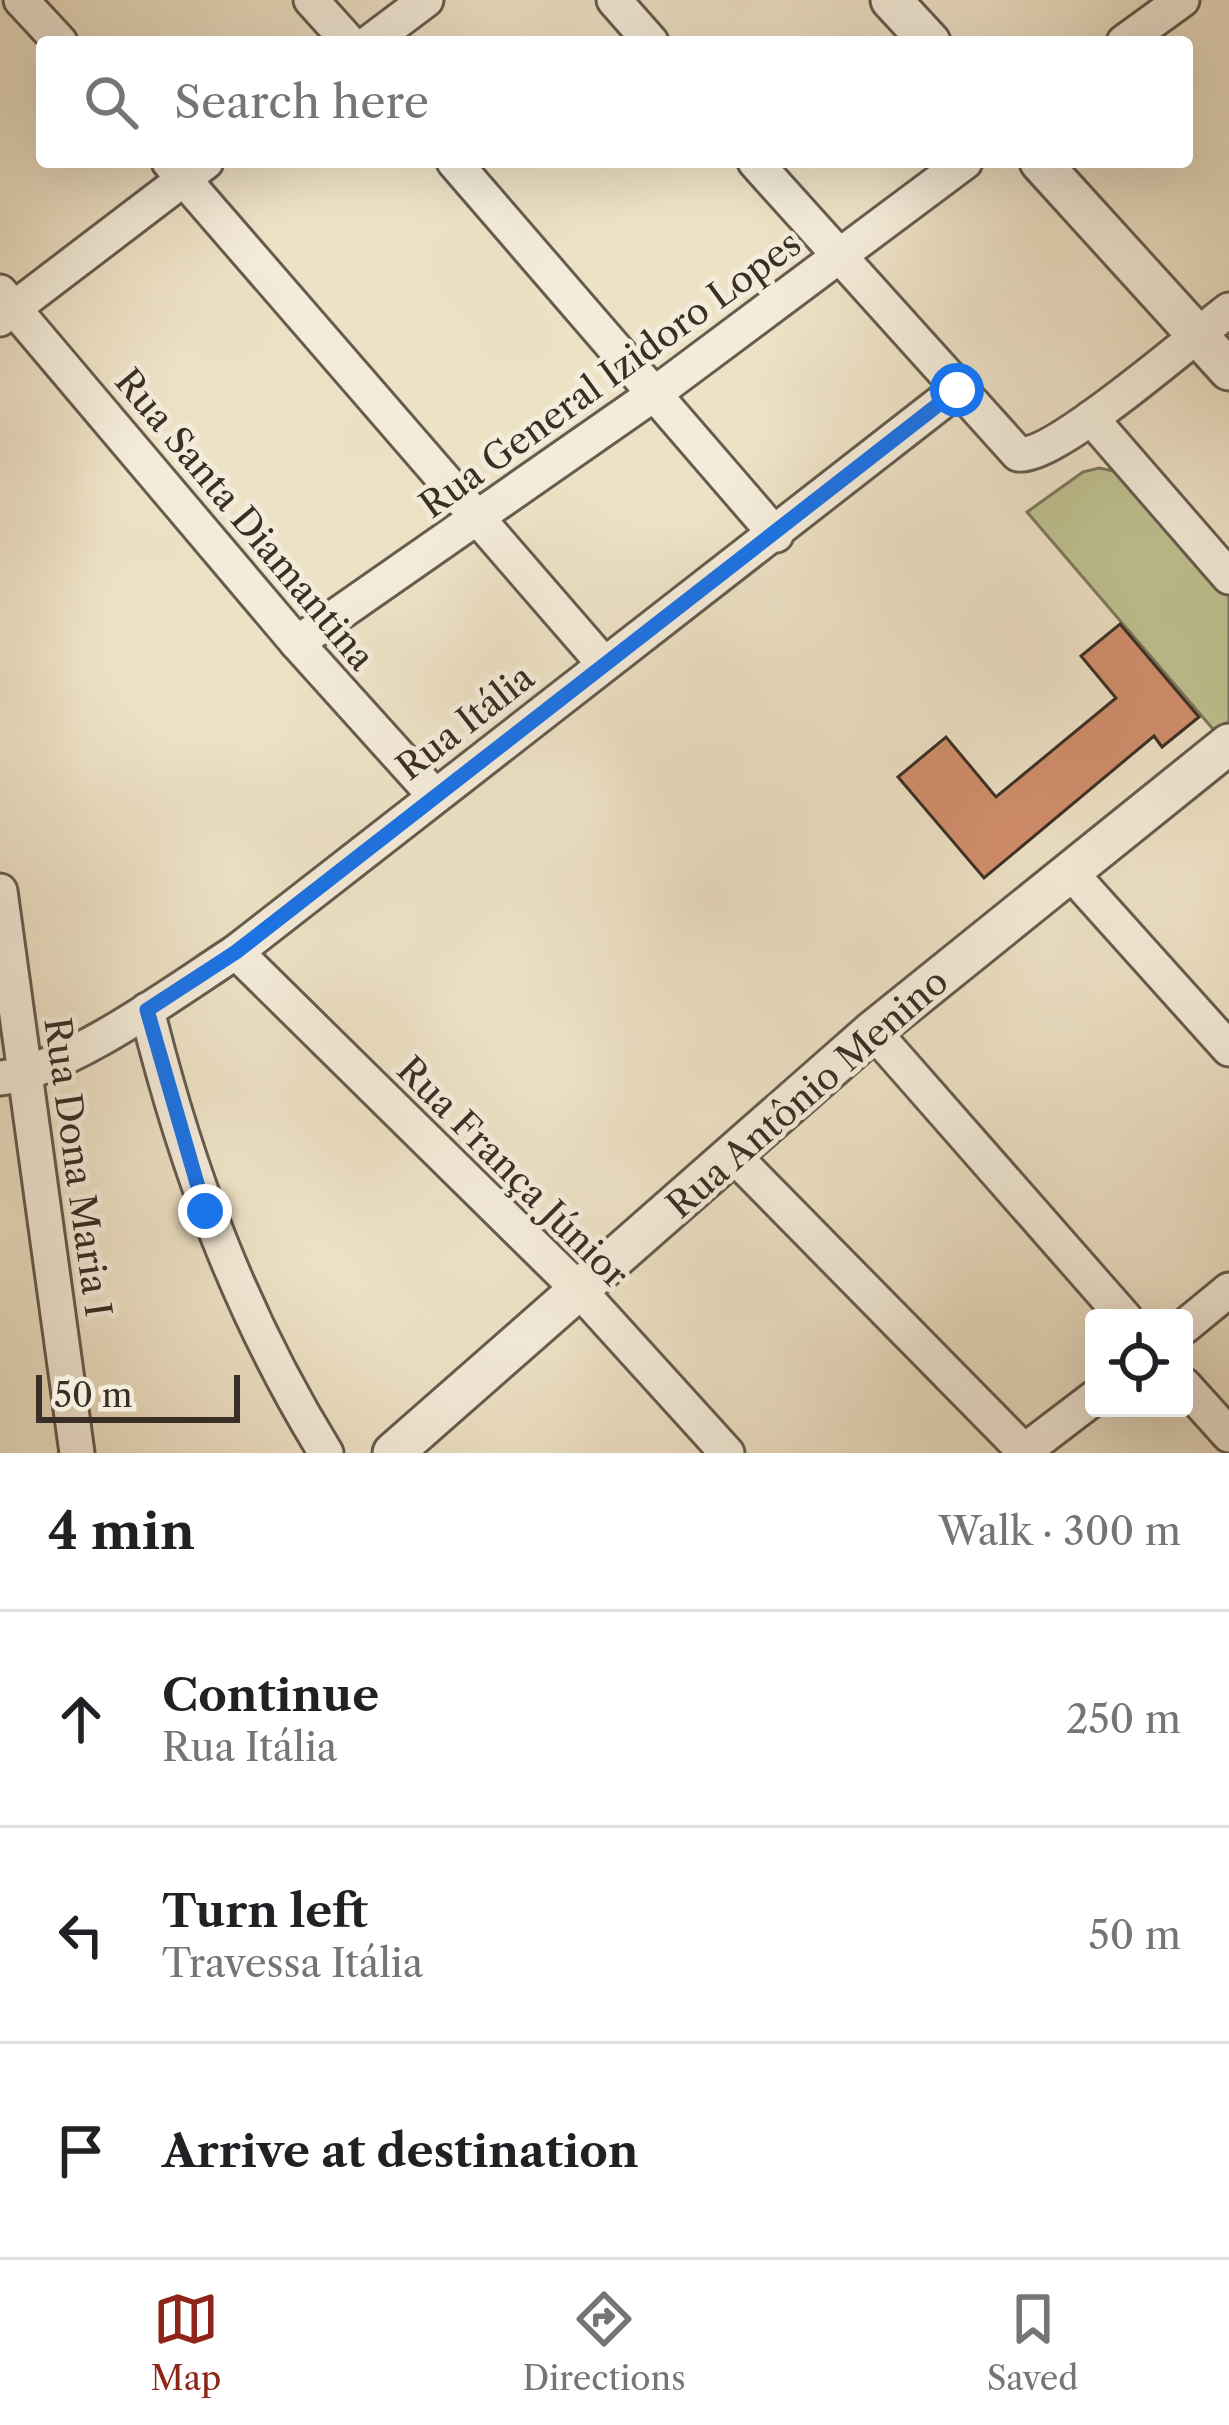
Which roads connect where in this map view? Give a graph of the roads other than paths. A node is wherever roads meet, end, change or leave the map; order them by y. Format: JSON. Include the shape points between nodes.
{"nodes":[{"id":1,"x":21,"y":0,"type":"edge"},
{"id":2,"x":311,"y":0,"type":"edge"},
{"id":3,"x":426,"y":0,"type":"edge"},
{"id":4,"x":614,"y":0,"type":"edge"},
{"id":5,"x":891,"y":0,"type":"edge"},
{"id":6,"x":1182,"y":0,"type":"edge"},
{"id":7,"x":54,"y":36,"type":"edge"},
{"id":8,"x":344,"y":36,"type":"edge"},
{"id":9,"x":378,"y":36,"type":"edge"},
{"id":10,"x":645,"y":36,"type":"edge"},
{"id":11,"x":924,"y":36,"type":"edge"},
{"id":12,"x":1132,"y":36,"type":"edge"},
{"id":13,"x":187,"y":168,"type":"edge"},
{"id":14,"x":459,"y":168,"type":"edge"},
{"id":15,"x":760,"y":168,"type":"edge"},
{"id":16,"x":957,"y":168,"type":"edge"},
{"id":17,"x":1045,"y":168,"type":"edge"},
{"id":18,"x":838,"y":257,"type":"junction"},
{"id":19,"x":5,"y":306,"type":"edge"},
{"id":20,"x":1229,"y":310,"type":"edge"},
{"id":21,"x":1197,"y":334,"type":"junction"},
{"id":22,"x":1229,"y":370,"type":"edge"},
{"id":23,"x":957,"y":390,"type":"junction"},
{"id":24,"x":657,"y":392,"type":"junction"},
{"id":25,"x":1091,"y":418,"type":"junction"},
{"id":26,"x":479,"y":519,"type":"junction"},
{"id":27,"x":776,"y":535,"type":"junction"},
{"id":28,"x":1229,"y":578,"type":"edge"},
{"id":29,"x":297,"y":644,"type":"junction"},
{"id":30,"x":604,"y":664,"type":"junction"},
{"id":31,"x":1229,"y":743,"type":"edge"},
{"id":32,"x":434,"y":794,"type":"junction"},
{"id":33,"x":1070,"y":872,"type":"junction"},
{"id":34,"x":0,"y":891,"type":"edge"},
{"id":35,"x":236,"y":952,"type":"junction"},
{"id":36,"x":147,"y":1010,"type":"junction"},
{"id":37,"x":873,"y":1031,"type":"junction"},
{"id":38,"x":1229,"y":1049,"type":"edge"},
{"id":39,"x":13,"y":1077,"type":"edge"},
{"id":40,"x":733,"y":1155,"type":"junction"},
{"id":41,"x":1229,"y":1290,"type":"edge"},
{"id":42,"x":580,"y":1291,"type":"junction"},
{"id":43,"x":1117,"y":1309,"type":"edge"},
{"id":44,"x":1193,"y":1320,"type":"edge"},
{"id":45,"x":1193,"y":1395,"type":"edge"},
{"id":46,"x":1085,"y":1405,"type":"edge"},
{"id":47,"x":1229,"y":1435,"type":"edge"},
{"id":48,"x":1023,"y":1452,"type":"edge"},
{"id":49,"x":77,"y":1453,"type":"edge"},
{"id":50,"x":326,"y":1453,"type":"edge"},
{"id":51,"x":393,"y":1453,"type":"edge"},
{"id":52,"x":728,"y":1453,"type":"edge"}],
"edges":[{"from":1,"to":7,"type":"street"},
{"from":2,"to":8,"type":"street"},
{"from":3,"to":9,"type":"street"},
{"from":4,"to":10,"type":"street"},
{"from":5,"to":11,"type":"street"},
{"from":6,"to":12,"type":"street"},
{"from":13,"to":19,"type":"street"},
{"from":13,"to":26,"type":"street"},
{"from":14,"to":24,"type":"street"},
{"from":15,"to":18,"type":"street"},
{"from":16,"to":18,"type":"street","name":"Rua General Izidoro Lopes"},
{"from":17,"to":21,"type":"street"},
{"from":18,"to":23,"type":"street"},
{"from":18,"to":24,"type":"street","name":"Rua General Izidoro Lopes"},
{"from":19,"to":29,"type":"street","name":"Rua Santa Diamantina"},
{"from":20,"to":21,"type":"street"},
{"from":21,"to":22,"type":"street"},
{"from":21,"to":25,"type":"street"},
{"from":23,"to":25,"type":"street","via":[[1023,455]]},
{"from":23,"to":27,"type":"street","name":"Rua Itália"},
{"from":24,"to":26,"type":"street","name":"Rua General Izidoro Lopes"},
{"from":24,"to":27,"type":"street"},
{"from":25,"to":28,"type":"street"},
{"from":26,"to":29,"type":"street","name":"Rua General Izidoro Lopes"},
{"from":26,"to":30,"type":"street"},
{"from":27,"to":30,"type":"street","name":"Rua Itália"},
{"from":29,"to":32,"type":"street","name":"Rua Santa Diamantina"},
{"from":30,"to":32,"type":"street","name":"Rua Itália"},
{"from":31,"to":33,"type":"street","name":"Rua Antônio Menino"},
{"from":32,"to":35,"type":"street","name":"Rua Itália"},
{"from":33,"to":37,"type":"street","name":"Rua Antônio Menino"},
{"from":33,"to":38,"type":"street"},
{"from":34,"to":39,"type":"street","name":"Rua Dona Maria I"},
{"from":35,"to":36,"type":"street","name":"Rua Itália"},
{"from":35,"to":42,"type":"street","name":"Rua França Júnior"},
{"from":36,"to":39,"type":"street","name":"Rua Itália"},
{"from":36,"to":50,"type":"street","via":[[205,1211],[246,1308]]},
{"from":37,"to":40,"type":"street","name":"Rua Antônio Menino"},
{"from":37,"to":43,"type":"street"},
{"from":39,"to":49,"type":"street","name":"Rua Dona Maria I"},
{"from":40,"to":42,"type":"street","name":"Rua Antônio Menino"},
{"from":40,"to":48,"type":"street"},
{"from":41,"to":44,"type":"street"},
{"from":42,"to":51,"type":"street","name":"Rua Antônio Menino"},
{"from":42,"to":52,"type":"street","name":"Rua França Júnior"},
{"from":45,"to":47,"type":"street"},
{"from":46,"to":48,"type":"street"}]}
